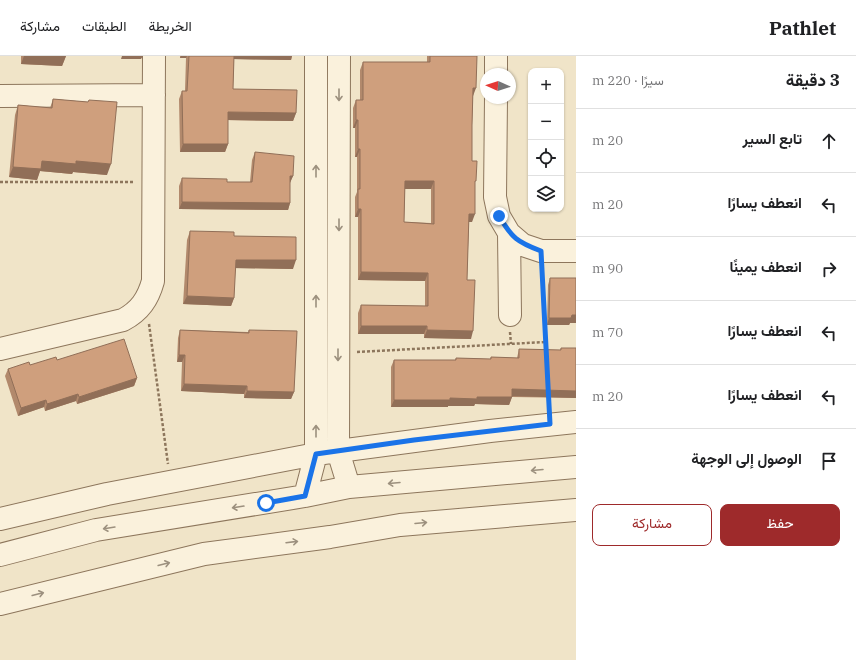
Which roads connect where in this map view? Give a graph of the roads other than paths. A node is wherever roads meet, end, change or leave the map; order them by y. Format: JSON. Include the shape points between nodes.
{"nodes":[{"id":1,"x":154,"y":56,"type":"edge"},
{"id":2,"x":316,"y":56,"type":"edge"},
{"id":3,"x":339,"y":56,"type":"edge"},
{"id":4,"x":496,"y":56,"type":"edge"},
{"id":5,"x":496,"y":68,"type":"edge"},
{"id":6,"x":154,"y":95,"type":"junction"},
{"id":7,"x":0,"y":96,"type":"edge"},
{"id":8,"x":496,"y":104,"type":"edge"},
{"id":9,"x":508,"y":232,"type":"junction"},
{"id":10,"x":576,"y":251,"type":"edge"},
{"id":11,"x":510,"y":316,"type":"dead end"},
{"id":12,"x":0,"y":349,"type":"edge"},
{"id":13,"x":576,"y":422,"type":"edge"},
{"id":14,"x":338,"y":452,"type":"junction"},
{"id":15,"x":316,"y":454,"type":"junction"},
{"id":16,"x":576,"y":467,"type":"edge"},
{"id":17,"x":350,"y":487,"type":"junction"},
{"id":18,"x":305,"y":496,"type":"junction"},
{"id":19,"x":576,"y":510,"type":"edge"},
{"id":20,"x":0,"y":519,"type":"edge"},
{"id":21,"x":0,"y":555,"type":"edge"},
{"id":22,"x":0,"y":604,"type":"edge"}],
"edges":[{"from":1,"to":6,"type":"street"},
{"from":15,"to":2,"type":"street","one_way":true},
{"from":3,"to":14,"type":"street","one_way":true},
{"from":4,"to":5,"type":"street"},
{"from":6,"to":7,"type":"street"},
{"from":6,"to":12,"type":"street","via":[[152,281],[146,300],[132,315],[123,320]]},
{"from":8,"to":9,"type":"street","via":[[495,197],[499,216]]},
{"from":9,"to":10,"type":"street","via":[[523,245],[541,251]]},
{"from":9,"to":11,"type":"street"},
{"from":13,"to":14,"type":"street","via":[[414,440]]},
{"from":14,"to":15,"type":"street"},
{"from":14,"to":17,"type":"street"},
{"from":15,"to":18,"type":"street"},
{"from":15,"to":20,"type":"street","via":[[76,501]]},
{"from":16,"to":17,"type":"street","one_way":true},
{"from":17,"to":18,"type":"street"},
{"from":18,"to":21,"type":"street","one_way":true,"via":[[96,530]]},
{"from":22,"to":19,"type":"street","one_way":true,"via":[[204,554],[400,525]]}]}
